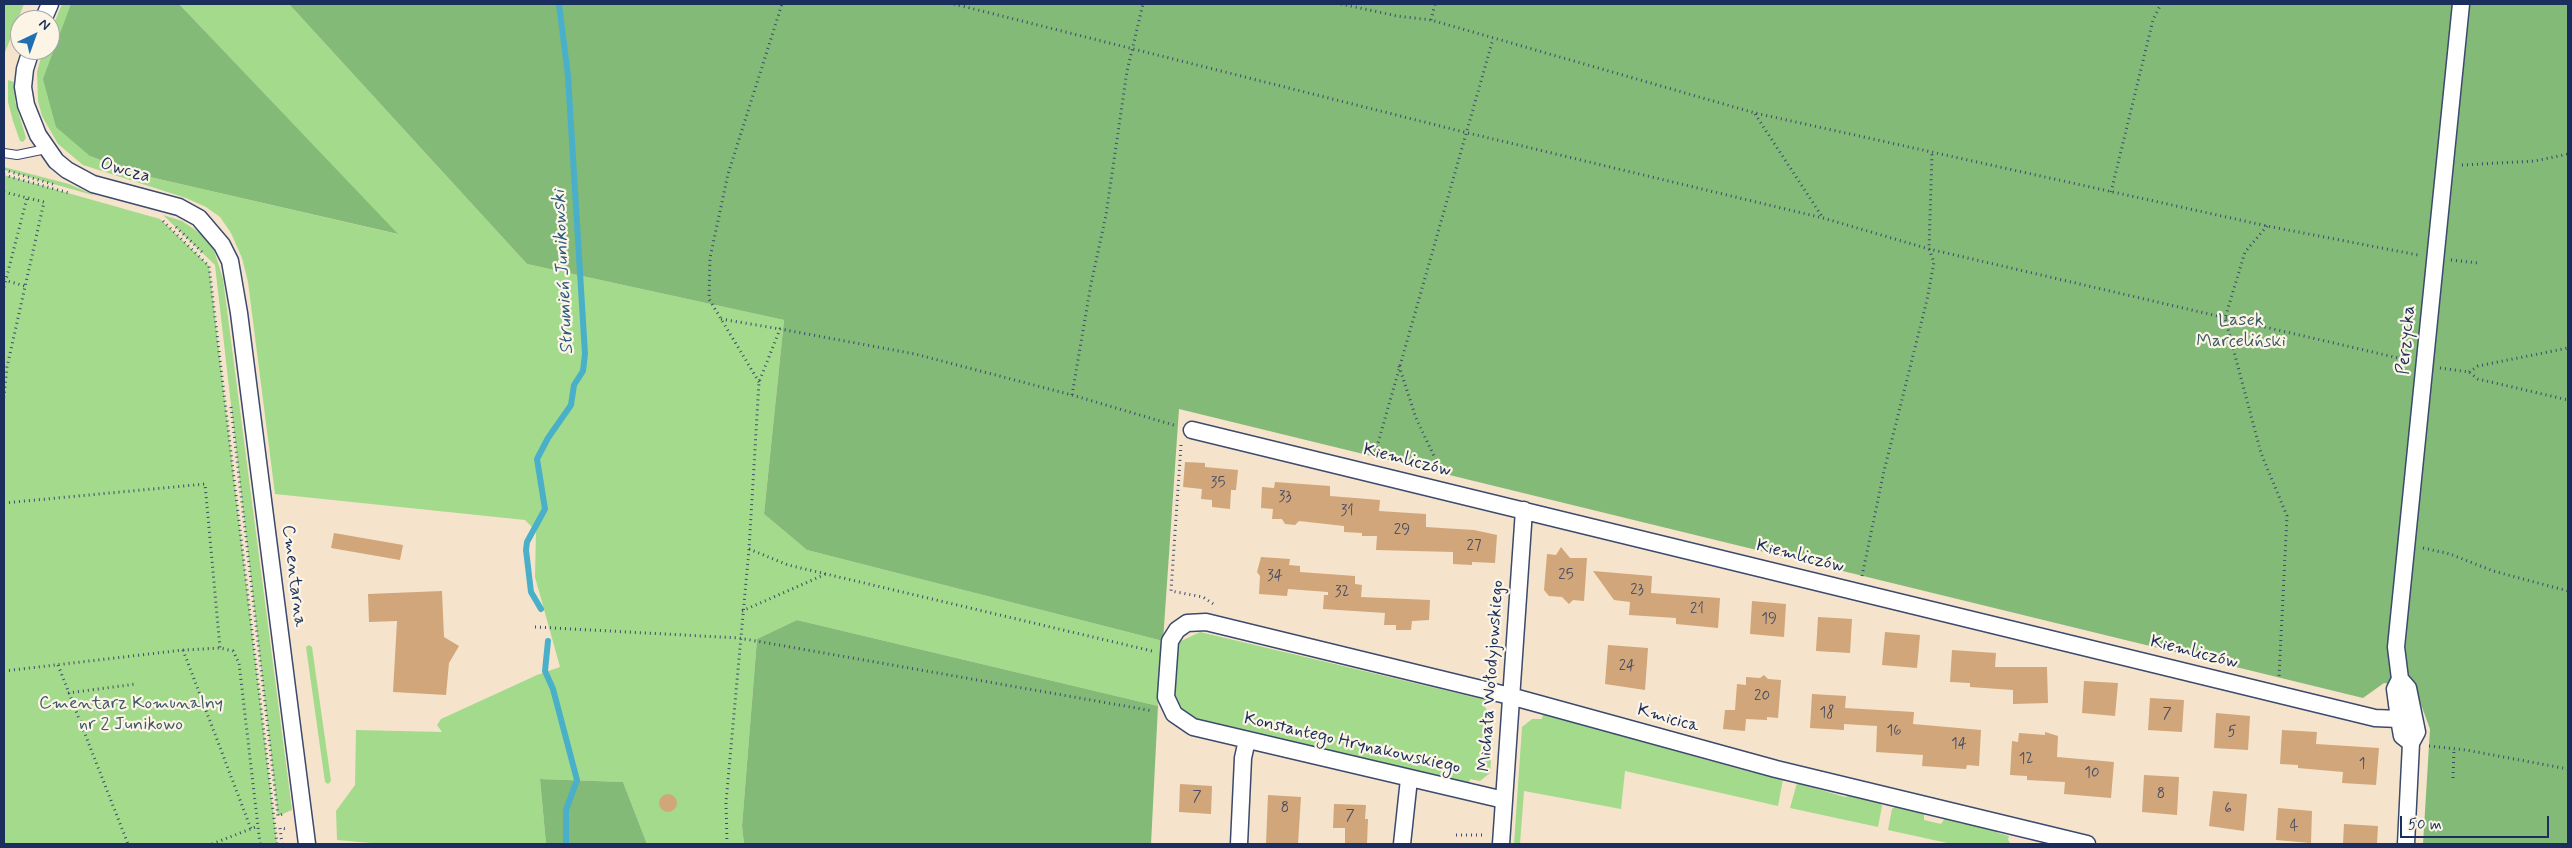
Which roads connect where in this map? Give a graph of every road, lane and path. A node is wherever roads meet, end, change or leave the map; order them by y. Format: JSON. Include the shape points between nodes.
{"nodes":[{"id":1,"x":782,"y":4,"type":"edge"},
{"id":2,"x":954,"y":4,"type":"edge"},
{"id":3,"x":1143,"y":4,"type":"edge"},
{"id":4,"x":1341,"y":4,"type":"edge"},
{"id":5,"x":1435,"y":4,"type":"edge"},
{"id":6,"x":2161,"y":4,"type":"edge"},
{"id":7,"x":2462,"y":4,"type":"edge"},
{"id":8,"x":1430,"y":20,"type":"junction"},
{"id":9,"x":1493,"y":39,"type":"junction"},
{"id":10,"x":1133,"y":48,"type":"junction"},
{"id":11,"x":28,"y":60,"type":"edge"},
{"id":12,"x":1755,"y":114,"type":"junction"},
{"id":13,"x":1468,"y":134,"type":"junction"},
{"id":14,"x":46,"y":149,"type":"junction"},
{"id":15,"x":4,"y":153,"type":"edge"},
{"id":16,"x":1932,"y":153,"type":"junction"},
{"id":17,"x":2568,"y":154,"type":"edge"},
{"id":18,"x":2453,"y":164,"type":"dead end"},
{"id":19,"x":4,"y":170,"type":"edge"},
{"id":20,"x":4,"y":175,"type":"edge"},
{"id":21,"x":4,"y":192,"type":"edge"},
{"id":22,"x":2111,"y":192,"type":"junction"},
{"id":23,"x":27,"y":198,"type":"junction"},
{"id":24,"x":163,"y":215,"type":"dead end"},
{"id":25,"x":1823,"y":218,"type":"junction"},
{"id":26,"x":160,"y":219,"type":"dead end"},
{"id":27,"x":2268,"y":226,"type":"junction"},
{"id":28,"x":1929,"y":249,"type":"junction"},
{"id":29,"x":2426,"y":256,"type":"dead end"},
{"id":30,"x":2443,"y":259,"type":"dead end"},
{"id":31,"x":2478,"y":263,"type":"dead end"},
{"id":32,"x":215,"y":265,"type":"dead end"},
{"id":33,"x":5,"y":280,"type":"edge"},
{"id":34,"x":25,"y":286,"type":"junction"},
{"id":35,"x":4,"y":287,"type":"edge"},
{"id":36,"x":240,"y":313,"type":"joint"},
{"id":37,"x":2225,"y":318,"type":"junction"},
{"id":38,"x":720,"y":319,"type":"junction"},
{"id":39,"x":780,"y":329,"type":"junction"},
{"id":40,"x":2568,"y":348,"type":"edge"},
{"id":41,"x":2409,"y":361,"type":"dead end"},
{"id":42,"x":226,"y":362,"type":"dead end"},
{"id":43,"x":1399,"y":365,"type":"junction"},
{"id":44,"x":6,"y":366,"type":"edge"},
{"id":45,"x":2433,"y":366,"type":"dead end"},
{"id":46,"x":2468,"y":372,"type":"junction"},
{"id":47,"x":759,"y":382,"type":"junction"},
{"id":48,"x":1072,"y":395,"type":"junction"},
{"id":49,"x":4,"y":398,"type":"edge"},
{"id":50,"x":2568,"y":400,"type":"edge"},
{"id":51,"x":1188,"y":431,"type":"joint"},
{"id":52,"x":1182,"y":444,"type":"dead end"},
{"id":53,"x":1373,"y":460,"type":"dead end"},
{"id":54,"x":1445,"y":478,"type":"dead end"},
{"id":55,"x":4,"y":503,"type":"edge"},
{"id":56,"x":1524,"y":510,"type":"junction"},
{"id":57,"x":2416,"y":546,"type":"dead end"},
{"id":58,"x":749,"y":549,"type":"junction"},
{"id":59,"x":826,"y":574,"type":"junction"},
{"id":60,"x":1861,"y":583,"type":"dead end"},
{"id":61,"x":2568,"y":591,"type":"edge"},
{"id":62,"x":1219,"y":608,"type":"dead end"},
{"id":63,"x":742,"y":611,"type":"junction"},
{"id":64,"x":535,"y":627,"type":"dead end"},
{"id":65,"x":1238,"y":631,"type":"joint"},
{"id":66,"x":739,"y":638,"type":"junction"},
{"id":67,"x":220,"y":648,"type":"junction"},
{"id":68,"x":183,"y":650,"type":"junction"},
{"id":69,"x":1155,"y":652,"type":"dead end"},
{"id":70,"x":58,"y":665,"type":"junction"},
{"id":71,"x":4,"y":671,"type":"edge"},
{"id":72,"x":2400,"y":679,"type":"junction"},
{"id":73,"x":2279,"y":683,"type":"dead end"},
{"id":74,"x":136,"y":684,"type":"dead end"},
{"id":75,"x":68,"y":693,"type":"junction"},
{"id":76,"x":1510,"y":696,"type":"junction"},
{"id":77,"x":1158,"y":711,"type":"dead end"},
{"id":78,"x":2399,"y":719,"type":"junction"},
{"id":79,"x":1248,"y":740,"type":"junction"},
{"id":80,"x":2418,"y":746,"type":"junction"},
{"id":81,"x":2454,"y":748,"type":"junction"},
{"id":82,"x":2568,"y":769,"type":"edge"},
{"id":83,"x":2453,"y":778,"type":"dead end"},
{"id":84,"x":1409,"y":779,"type":"junction"},
{"id":85,"x":1504,"y":800,"type":"junction"},
{"id":86,"x":292,"y":810,"type":"dead end"},
{"id":87,"x":258,"y":826,"type":"junction"},
{"id":88,"x":251,"y":829,"type":"junction"},
{"id":89,"x":295,"y":831,"type":"dead end"},
{"id":90,"x":1456,"y":835,"type":"dead end"},
{"id":91,"x":2042,"y":839,"type":"edge"},
{"id":92,"x":1495,"y":840,"type":"edge"},
{"id":93,"x":128,"y":844,"type":"edge"},
{"id":94,"x":212,"y":844,"type":"edge"},
{"id":95,"x":260,"y":844,"type":"edge"},
{"id":96,"x":277,"y":844,"type":"edge"},
{"id":97,"x":282,"y":844,"type":"edge"},
{"id":98,"x":307,"y":844,"type":"edge"},
{"id":99,"x":727,"y":844,"type":"edge"},
{"id":100,"x":1238,"y":844,"type":"edge"},
{"id":101,"x":1402,"y":844,"type":"edge"},
{"id":102,"x":2087,"y":844,"type":"edge"},
{"id":103,"x":2406,"y":844,"type":"edge"}],
"edges":[{"from":1,"to":38,"type":"path","via":[[728,174],[710,258],[709,298]]},
{"from":2,"to":10,"type":"path"},
{"from":3,"to":10,"type":"path"},
{"from":4,"to":8,"type":"path"},
{"from":5,"to":8,"type":"path"},
{"from":6,"to":22,"type":"path","via":[[2153,20]]},
{"from":7,"to":72,"type":"street","name":"Perzycka","via":[[2396,647]]},
{"from":8,"to":9,"type":"path"},
{"from":9,"to":12,"type":"path"},
{"from":9,"to":13,"type":"path"},
{"from":10,"to":13,"type":"path"},
{"from":10,"to":48,"type":"path"},
{"from":11,"to":14,"type":"street","name":"Owcza","via":[[23,87],[31,120]]},
{"from":12,"to":16,"type":"path"},
{"from":12,"to":25,"type":"path"},
{"from":13,"to":25,"type":"path"},
{"from":13,"to":43,"type":"path"},
{"from":14,"to":15,"type":"lane","via":[[17,155]]},
{"from":14,"to":36,"type":"street","name":"Owcza","via":[[67,170],[93,184],[179,207],[199,218],[222,245],[230,261]]},
{"from":16,"to":22,"type":"path"},
{"from":16,"to":28,"type":"path"},
{"from":17,"to":18,"type":"path","via":[[2535,161]]},
{"from":19,"to":20,"type":"path","via":[[77,193]]},
{"from":21,"to":23,"type":"path"},
{"from":22,"to":27,"type":"path"},
{"from":23,"to":33,"type":"path"},
{"from":23,"to":34,"type":"path","via":[[44,202]]},
{"from":24,"to":32,"type":"path"},
{"from":25,"to":28,"type":"path"},
{"from":26,"to":96,"type":"path","via":[[209,266]]},
{"from":27,"to":29,"type":"path"},
{"from":27,"to":37,"type":"path","via":[[2245,252]]},
{"from":28,"to":37,"type":"path"},
{"from":28,"to":60,"type":"path","via":[[1934,262],[1927,300],[1884,472]]},
{"from":30,"to":31,"type":"path"},
{"from":33,"to":34,"type":"path"},
{"from":33,"to":35,"type":"path"},
{"from":34,"to":44,"type":"path"},
{"from":36,"to":98,"type":"street","name":"Cmentarna"},
{"from":37,"to":41,"type":"path"},
{"from":37,"to":73,"type":"path","via":[[2261,453],[2286,516]]},
{"from":38,"to":39,"type":"path"},
{"from":38,"to":47,"type":"path"},
{"from":39,"to":47,"type":"path"},
{"from":39,"to":48,"type":"path","via":[[915,354]]},
{"from":40,"to":46,"type":"path","via":[[2478,366]]},
{"from":42,"to":86,"type":"path","via":[[278,816]]},
{"from":43,"to":53,"type":"path"},
{"from":43,"to":54,"type":"path","via":[[1416,418]]},
{"from":44,"to":49,"type":"path"},
{"from":45,"to":46,"type":"path"},
{"from":46,"to":50,"type":"path","via":[[2478,379]]},
{"from":47,"to":58,"type":"path"},
{"from":48,"to":51,"type":"path"},
{"from":51,"to":56,"type":"street","name":"Kiemliczów"},
{"from":52,"to":62,"type":"path","via":[[1171,591],[1203,597]]},
{"from":55,"to":67,"type":"path","via":[[205,484]]},
{"from":56,"to":76,"type":"street","name":"Michała Wołodyjowskiego"},
{"from":56,"to":78,"type":"street","name":"Kiemliczów","via":[[2375,718]]},
{"from":57,"to":61,"type":"path"},
{"from":58,"to":59,"type":"path","via":[[788,565]]},
{"from":58,"to":63,"type":"path"},
{"from":59,"to":63,"type":"path"},
{"from":59,"to":69,"type":"path"},
{"from":63,"to":66,"type":"path"},
{"from":64,"to":66,"type":"path"},
{"from":65,"to":76,"type":"street","name":"Kmicica"},
{"from":65,"to":79,"type":"street","name":"Konstantego Hrynakowskiego","via":[[1197,621],[1177,630],[1170,641],[1166,697],[1182,722]]},
{"from":66,"to":77,"type":"path"},
{"from":66,"to":99,"type":"path","via":[[726,802]]},
{"from":67,"to":68,"type":"path"},
{"from":67,"to":87,"type":"path","via":[[233,651],[239,663]]},
{"from":68,"to":70,"type":"path"},
{"from":68,"to":88,"type":"path"},
{"from":70,"to":71,"type":"path"},
{"from":70,"to":75,"type":"path"},
{"from":72,"to":78,"type":"street","via":[[2395,689]]},
{"from":72,"to":80,"type":"street","via":[[2408,688]]},
{"from":74,"to":75,"type":"path"},
{"from":75,"to":93,"type":"path"},
{"from":76,"to":85,"type":"street","name":"Michała Wołodyjowskiego"},
{"from":76,"to":91,"type":"street","name":"Kmicica"},
{"from":78,"to":80,"type":"street","via":[[2402,736]]},
{"from":79,"to":84,"type":"street","name":"Konstantego Hrynakowskiego"},
{"from":79,"to":100,"type":"street","via":[[1243,758]]},
{"from":80,"to":81,"type":"path"},
{"from":80,"to":103,"type":"street"},
{"from":81,"to":82,"type":"path"},
{"from":81,"to":83,"type":"path"},
{"from":84,"to":85,"type":"street","name":"Konstantego Hrynakowskiego"},
{"from":84,"to":101,"type":"street"},
{"from":85,"to":92,"type":"street","name":"Michała Wołodyjowskiego"},
{"from":87,"to":88,"type":"path"},
{"from":87,"to":95,"type":"path"},
{"from":88,"to":94,"type":"path"},
{"from":89,"to":97,"type":"path","via":[[280,828]]},
{"from":90,"to":92,"type":"path"},
{"from":91,"to":102,"type":"street","name":"Kmicica"}]}
